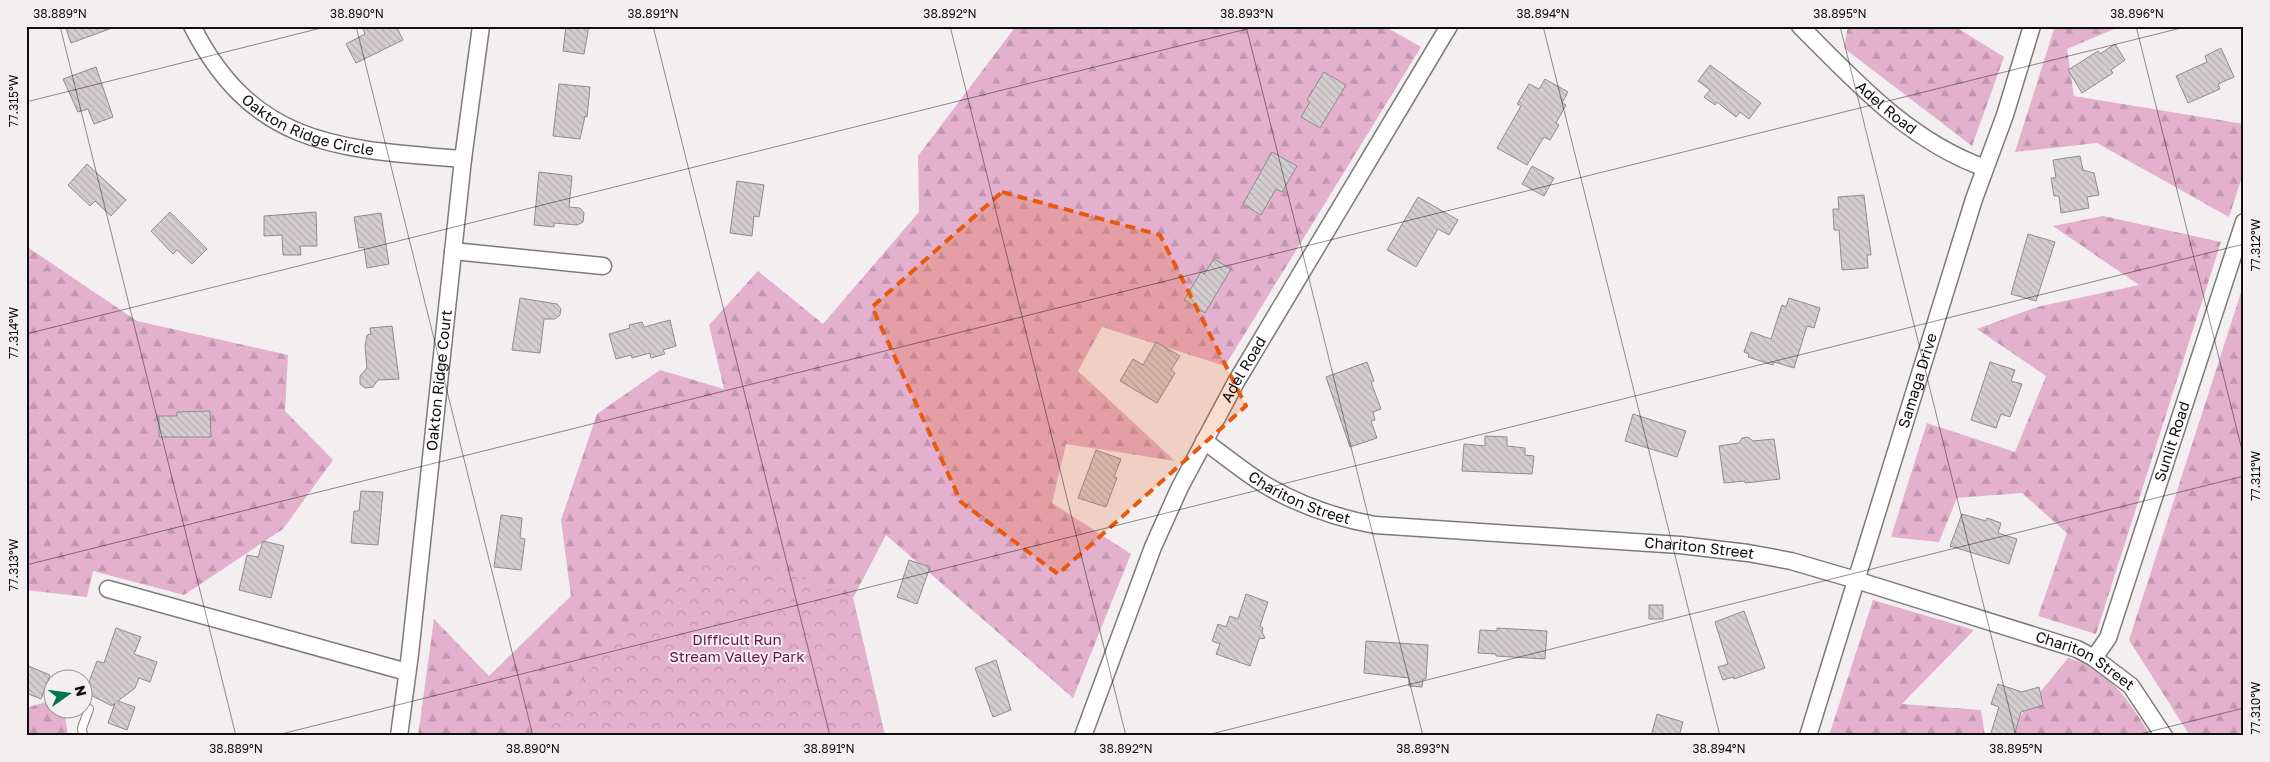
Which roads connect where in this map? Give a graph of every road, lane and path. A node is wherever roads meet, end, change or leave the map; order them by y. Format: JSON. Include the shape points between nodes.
{"nodes":[{"id":1,"x":192,"y":26,"type":"edge"},
{"id":2,"x":481,"y":26,"type":"edge"},
{"id":3,"x":1449,"y":26,"type":"edge"},
{"id":4,"x":1800,"y":26,"type":"edge"},
{"id":5,"x":2032,"y":26,"type":"edge"},
{"id":6,"x":463,"y":159,"type":"junction"},
{"id":7,"x":1985,"y":168,"type":"junction"},
{"id":8,"x":2244,"y":222,"type":"edge"},
{"id":9,"x":453,"y":251,"type":"junction"},
{"id":10,"x":603,"y":266,"type":"dead end"},
{"id":11,"x":1204,"y":441,"type":"junction"},
{"id":12,"x":1856,"y":580,"type":"junction"},
{"id":13,"x":108,"y":589,"type":"dead end"},
{"id":14,"x":2094,"y":658,"type":"junction"},
{"id":15,"x":407,"y":672,"type":"junction"},
{"id":16,"x":85,"y":720,"type":"edge"},
{"id":17,"x":83,"y":736,"type":"edge"},
{"id":18,"x":399,"y":736,"type":"edge"},
{"id":19,"x":1083,"y":736,"type":"edge"},
{"id":20,"x":1808,"y":736,"type":"edge"},
{"id":21,"x":2164,"y":736,"type":"edge"}],
"edges":[{"from":1,"to":6,"type":"street","name":"Oakton Ridge Circle","via":[[204,50],[243,98],[269,118],[295,132],[352,148]]},
{"from":2,"to":6,"type":"street","name":"Oakton Ridge Court"},
{"from":3,"to":11,"type":"street","name":"Adel Road"},
{"from":4,"to":7,"type":"street","name":"Adel Road","via":[[1891,114],[1937,147]]},
{"from":5,"to":7,"type":"street","name":"Samaga Drive"},
{"from":6,"to":9,"type":"street","name":"Oakton Ridge Court"},
{"from":7,"to":12,"type":"street","name":"Samaga Drive"},
{"from":8,"to":14,"type":"street","name":"Sunlit Road","via":[[2108,638]]},
{"from":9,"to":10,"type":"street"},
{"from":9,"to":15,"type":"street","name":"Oakton Ridge Court"},
{"from":11,"to":12,"type":"street","name":"Chariton Street","via":[[1267,486],[1342,519],[1375,525],[1680,545],[1748,553],[1791,561]]},
{"from":11,"to":19,"type":"street","name":"Adel Road","via":[[1153,547]]},
{"from":12,"to":14,"type":"street","name":"Chariton Street"},
{"from":12,"to":20,"type":"street","name":"Samaga Drive"},
{"from":13,"to":15,"type":"street"},
{"from":14,"to":21,"type":"street","name":"Chariton Street","via":[[2131,686]]},
{"from":15,"to":18,"type":"street","name":"Oakton Ridge Court"},
{"from":16,"to":17,"type":"lane"}]}
